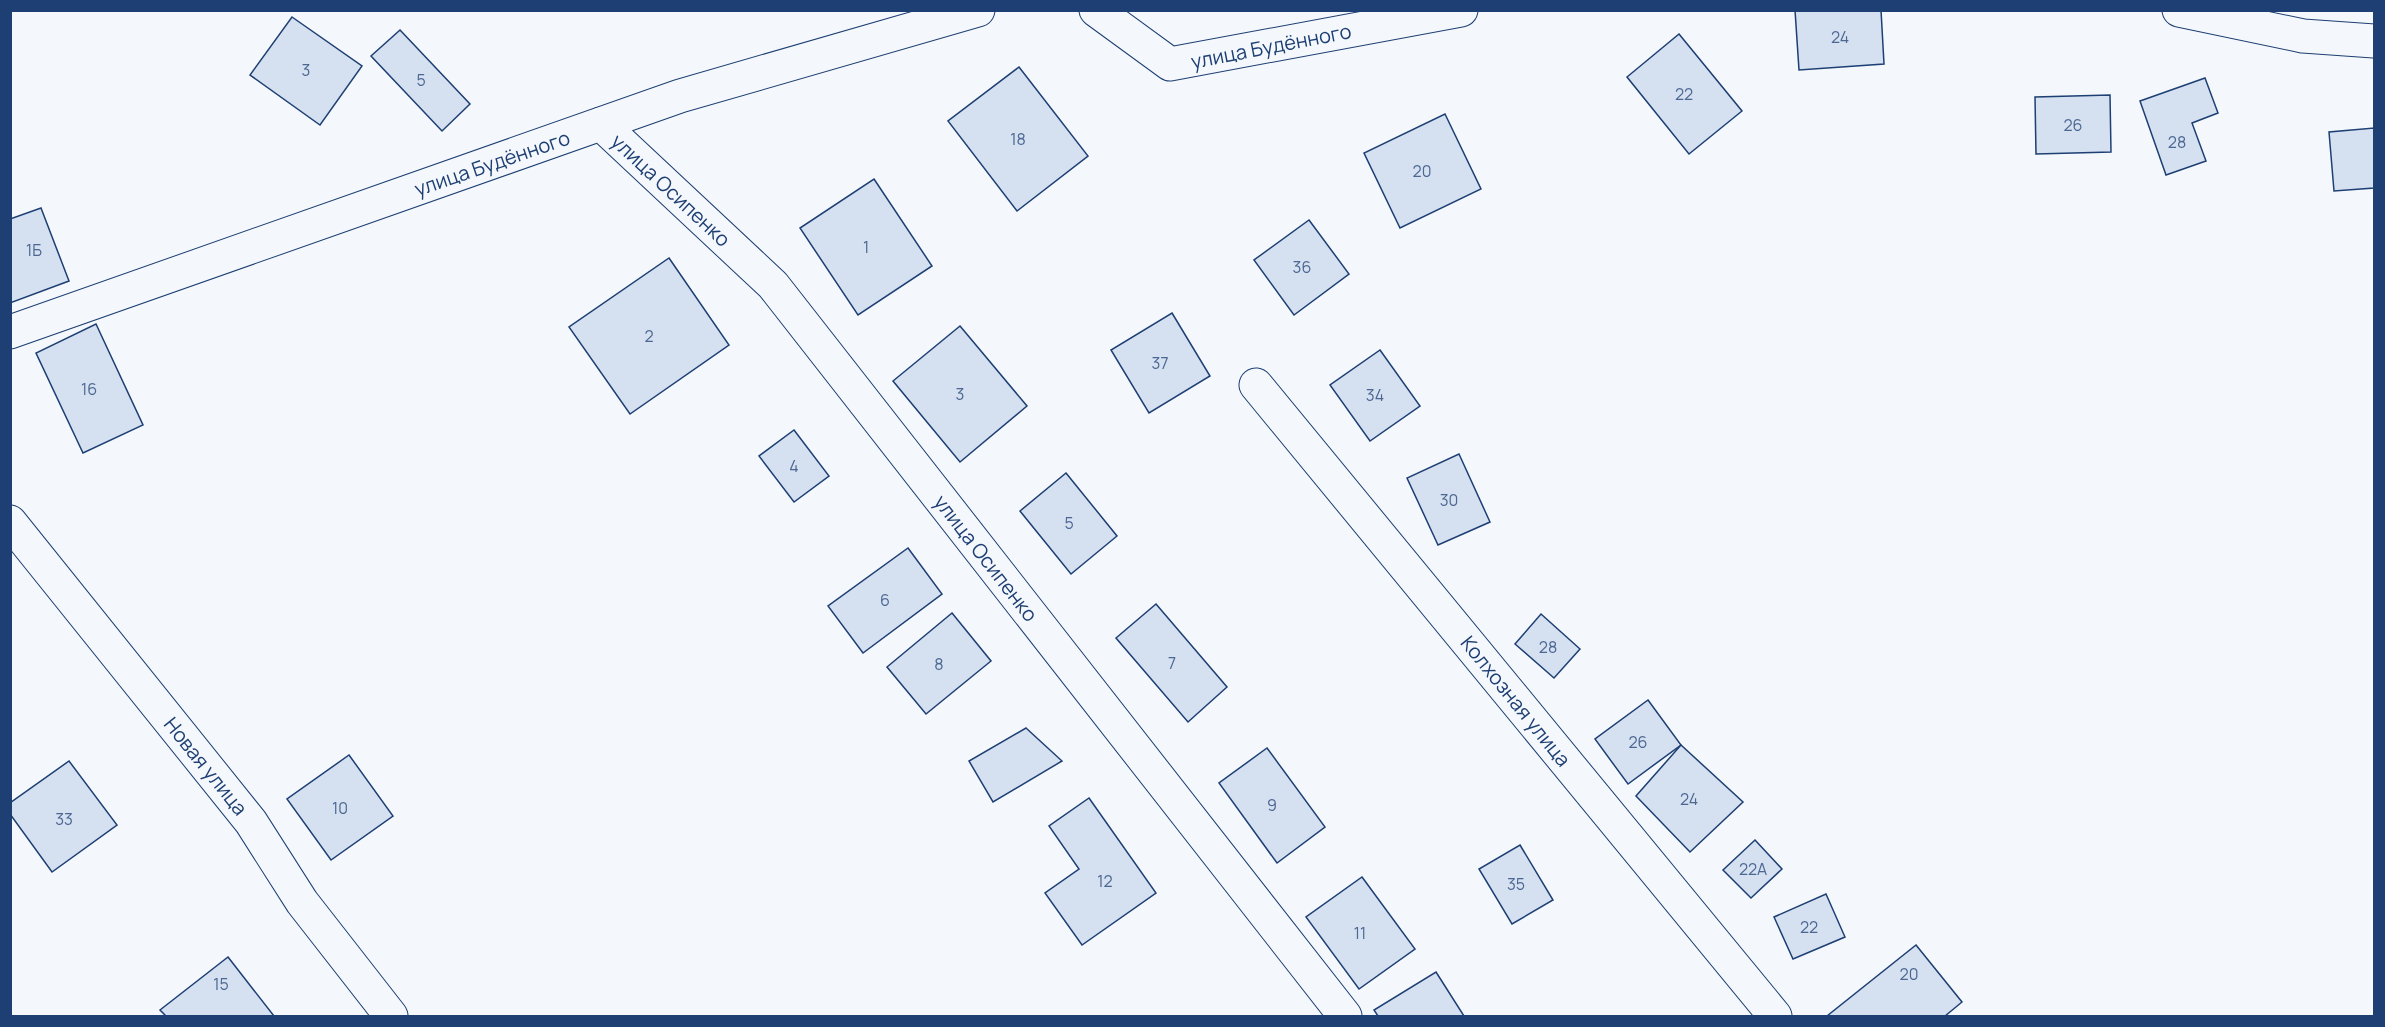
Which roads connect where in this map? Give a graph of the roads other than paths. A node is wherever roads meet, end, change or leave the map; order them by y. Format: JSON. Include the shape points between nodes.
{"nodes":[{"id":1,"x":978,"y":10,"type":"edge"},
{"id":2,"x":1096,"y":10,"type":"edge"},
{"id":3,"x":1461,"y":10,"type":"edge"},
{"id":4,"x":2179,"y":10,"type":"edge"},
{"id":5,"x":2374,"y":41,"type":"edge"},
{"id":6,"x":601,"y":124,"type":"junction"},
{"id":7,"x":10,"y":332,"type":"edge"},
{"id":8,"x":1256,"y":385,"type":"dead end"},
{"id":9,"x":10,"y":522,"type":"edge"},
{"id":10,"x":391,"y":1017,"type":"edge"},
{"id":11,"x":1345,"y":1017,"type":"edge"},
{"id":12,"x":1775,"y":1017,"type":"edge"}],
"edges":[{"from":1,"to":6,"type":"street","name":"улица Будённого","via":[[680,96]]},
{"from":2,"to":3,"type":"street","name":"улица Будённого","via":[[1170,64]]},
{"from":4,"to":5,"type":"street","via":[[2303,36]]},
{"from":6,"to":7,"type":"street","name":"улица Будённого"},
{"from":6,"to":11,"type":"street","name":"улица Осипенко","via":[[773,285]]},
{"from":8,"to":12,"type":"street","name":"Колхозная улица"},
{"from":9,"to":10,"type":"street","name":"Новая улица","via":[[251,822],[302,902]]}]}
